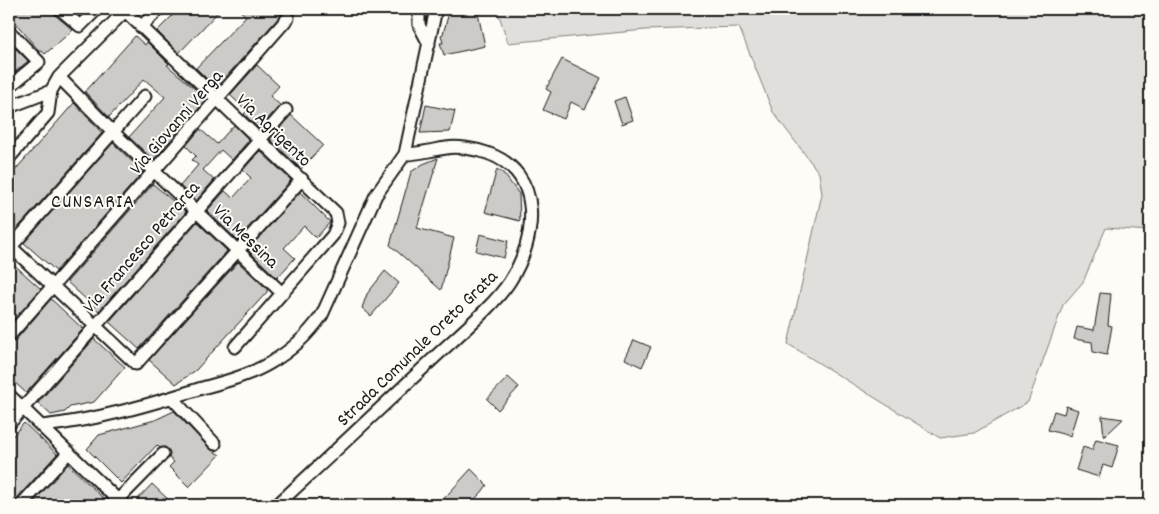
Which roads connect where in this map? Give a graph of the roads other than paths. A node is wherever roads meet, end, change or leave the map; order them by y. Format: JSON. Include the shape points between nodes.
{"nodes":[{"id":1,"x":60,"y":9,"type":"edge"},
{"id":2,"x":97,"y":9,"type":"edge"},
{"id":3,"x":125,"y":9,"type":"edge"},
{"id":4,"x":159,"y":9,"type":"edge"},
{"id":5,"x":419,"y":9,"type":"edge"},
{"id":6,"x":436,"y":9,"type":"edge"},
{"id":7,"x":288,"y":18,"type":"dead end"},
{"id":8,"x":142,"y":27,"type":"junction"},
{"id":9,"x":9,"y":31,"type":"edge"},
{"id":10,"x":429,"y":44,"type":"junction"},
{"id":11,"x":59,"y":77,"type":"junction"},
{"id":12,"x":9,"y":87,"type":"edge"},
{"id":13,"x":51,"y":90,"type":"junction"},
{"id":14,"x":145,"y":96,"type":"dead end"},
{"id":15,"x":218,"y":99,"type":"junction"},
{"id":16,"x":9,"y":107,"type":"edge"},
{"id":17,"x":286,"y":110,"type":"dead end"},
{"id":18,"x":113,"y":132,"type":"junction"},
{"id":19,"x":260,"y":139,"type":"junction"},
{"id":20,"x":405,"y":154,"type":"junction"},
{"id":21,"x":9,"y":158,"type":"edge"},
{"id":22,"x":154,"y":171,"type":"junction"},
{"id":23,"x":302,"y":179,"type":"junction"},
{"id":24,"x":195,"y":210,"type":"junction"},
{"id":25,"x":9,"y":247,"type":"edge"},
{"id":26,"x":238,"y":251,"type":"junction"},
{"id":27,"x":53,"y":286,"type":"junction"},
{"id":28,"x":282,"y":293,"type":"junction"},
{"id":29,"x":94,"y":325,"type":"junction"},
{"id":30,"x":9,"y":336,"type":"edge"},
{"id":31,"x":235,"y":347,"type":"dead end"},
{"id":32,"x":9,"y":395,"type":"edge"},
{"id":33,"x":172,"y":398,"type":"junction"},
{"id":34,"x":23,"y":408,"type":"junction"},
{"id":35,"x":9,"y":424,"type":"edge"},
{"id":36,"x":42,"y":426,"type":"junction"},
{"id":37,"x":214,"y":444,"type":"dead end"},
{"id":38,"x":69,"y":452,"type":"junction"},
{"id":39,"x":163,"y":454,"type":"dead end"},
{"id":40,"x":118,"y":503,"type":"edge"},
{"id":41,"x":21,"y":505,"type":"edge"},
{"id":42,"x":277,"y":505,"type":"edge"}],
"edges":[{"from":1,"to":2,"type":"street","via":[[80,26]]},
{"from":3,"to":8,"type":"street","name":"Via Agrigento"},
{"from":3,"to":11,"type":"street"},
{"from":4,"to":8,"type":"street"},
{"from":5,"to":10,"type":"street","via":[[419,25]]},
{"from":6,"to":10,"type":"street"},
{"from":7,"to":15,"type":"street","name":"Via Giovanni Verga"},
{"from":8,"to":15,"type":"street","name":"Via Agrigento"},
{"from":9,"to":12,"type":"street","via":[[39,62]]},
{"from":10,"to":20,"type":"street"},
{"from":11,"to":13,"type":"street"},
{"from":11,"to":18,"type":"street","name":"Via Messina"},
{"from":13,"to":16,"type":"street"},
{"from":13,"to":21,"type":"street","via":[[48,113]]},
{"from":14,"to":18,"type":"street"},
{"from":15,"to":19,"type":"street","name":"Via Agrigento"},
{"from":15,"to":22,"type":"street","name":"Via Giovanni Verga"},
{"from":17,"to":19,"type":"street","name":"Via Francesco Petrarca"},
{"from":18,"to":22,"type":"street","name":"Via Messina"},
{"from":18,"to":25,"type":"street"},
{"from":19,"to":23,"type":"street","name":"Via Agrigento"},
{"from":19,"to":24,"type":"street","name":"Via Francesco Petrarca"},
{"from":20,"to":33,"type":"street","via":[[376,195],[322,315],[296,346],[268,364]]},
{"from":20,"to":42,"type":"street","name":"Strada Comunale Oreto Grata","via":[[448,147],[464,148],[488,154],[514,169],[527,193],[530,208],[526,249],[510,282],[477,318]]},
{"from":22,"to":24,"type":"street","name":"Via Messina"},
{"from":22,"to":27,"type":"street","name":"Via Giovanni Verga"},
{"from":23,"to":26,"type":"street"},
{"from":23,"to":28,"type":"street","name":"Via Agrigento","via":[[336,213],[338,223],[333,235]]},
{"from":24,"to":26,"type":"street","name":"Via Messina"},
{"from":24,"to":29,"type":"street","name":"Via Francesco Petrarca"},
{"from":25,"to":27,"type":"street"},
{"from":26,"to":28,"type":"street","name":"Via Messina"},
{"from":26,"to":29,"type":"street","via":[[136,364]]},
{"from":27,"to":29,"type":"street"},
{"from":27,"to":30,"type":"street","name":"Via Giovanni Verga"},
{"from":28,"to":31,"type":"street"},
{"from":29,"to":34,"type":"street","name":"Via Francesco Petrarca"},
{"from":32,"to":34,"type":"street"},
{"from":33,"to":36,"type":"street","via":[[79,422]]},
{"from":33,"to":37,"type":"street"},
{"from":34,"to":35,"type":"street","name":"Via Francesco Petrarca"},
{"from":34,"to":36,"type":"street"},
{"from":36,"to":38,"type":"street"},
{"from":38,"to":40,"type":"street"},
{"from":38,"to":41,"type":"street"},
{"from":39,"to":40,"type":"street"}]}
